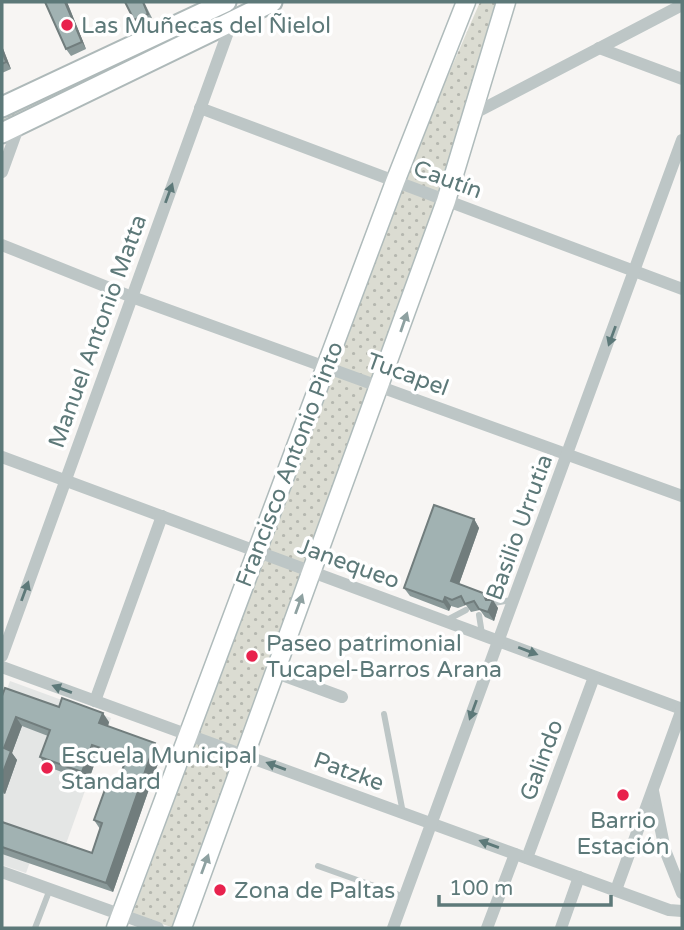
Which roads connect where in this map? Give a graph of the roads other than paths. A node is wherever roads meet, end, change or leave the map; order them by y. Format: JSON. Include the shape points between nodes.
{"nodes":[{"id":1,"x":272,"y":2,"type":"edge"},
{"id":2,"x":466,"y":2,"type":"edge"},
{"id":3,"x":506,"y":2,"type":"edge"},
{"id":4,"x":682,"y":5,"type":"edge"},
{"id":5,"x":228,"y":13,"type":"edge"},
{"id":6,"x":599,"y":48,"type":"junction"},
{"id":7,"x":682,"y":79,"type":"edge"},
{"id":8,"x":42,"y":89,"type":"junction"},
{"id":9,"x":2,"y":107,"type":"edge"},
{"id":10,"x":200,"y":108,"type":"junction"},
{"id":11,"x":473,"y":114,"type":"junction"},
{"id":12,"x":10,"y":129,"type":"edge"},
{"id":13,"x":682,"y":140,"type":"edge"},
{"id":14,"x":2,"y":172,"type":"edge"},
{"id":15,"x":395,"y":182,"type":"junction"},
{"id":16,"x":446,"y":201,"type":"junction"},
{"id":17,"x":2,"y":245,"type":"edge"},
{"id":18,"x":636,"y":272,"type":"junction"},
{"id":19,"x":682,"y":289,"type":"edge"},
{"id":20,"x":132,"y":297,"type":"junction"},
{"id":21,"x":326,"y":366,"type":"junction"},
{"id":22,"x":381,"y":386,"type":"junction"},
{"id":23,"x":568,"y":455,"type":"junction"},
{"id":24,"x":2,"y":457,"type":"edge"},
{"id":25,"x":65,"y":481,"type":"junction"},
{"id":26,"x":682,"y":496,"type":"edge"},
{"id":27,"x":162,"y":516,"type":"junction"},
{"id":28,"x":257,"y":551,"type":"junction"},
{"id":29,"x":311,"y":571,"type":"junction"},
{"id":30,"x":514,"y":600,"type":"junction"},
{"id":31,"x":494,"y":603,"type":"edge"},
{"id":32,"x":466,"y":611,"type":"edge"},
{"id":33,"x":479,"y":615,"type":"edge"},
{"id":34,"x":445,"y":621,"type":"junction"},
{"id":35,"x":482,"y":634,"type":"junction"},
{"id":36,"x":499,"y":640,"type":"junction"},
{"id":37,"x":2,"y":656,"type":"edge"},
{"id":38,"x":2,"y":667,"type":"edge"},
{"id":39,"x":274,"y":672,"type":"junction"},
{"id":40,"x":594,"y":677,"type":"junction"},
{"id":41,"x":342,"y":697,"type":"dead end"},
{"id":42,"x":95,"y":701,"type":"junction"},
{"id":43,"x":682,"y":709,"type":"edge"},
{"id":44,"x":384,"y":714,"type":"dead end"},
{"id":45,"x":187,"y":734,"type":"junction"},
{"id":46,"x":243,"y":755,"type":"junction"},
{"id":47,"x":653,"y":790,"type":"junction"},
{"id":48,"x":403,"y":813,"type":"junction"},
{"id":49,"x":432,"y":823,"type":"junction"},
{"id":50,"x":521,"y":856,"type":"junction"},
{"id":51,"x":318,"y":866,"type":"dead end"},
{"id":52,"x":2,"y":872,"type":"edge"},
{"id":53,"x":579,"y":877,"type":"junction"},
{"id":54,"x":50,"y":890,"type":"junction"},
{"id":55,"x":616,"y":890,"type":"junction"},
{"id":56,"x":682,"y":893,"type":"edge"},
{"id":57,"x":405,"y":897,"type":"junction"},
{"id":58,"x":682,"y":911,"type":"edge"},
{"id":59,"x":118,"y":921,"type":"edge"},
{"id":60,"x":35,"y":928,"type":"edge"},
{"id":61,"x":158,"y":928,"type":"edge"},
{"id":62,"x":182,"y":928,"type":"edge"},
{"id":63,"x":393,"y":928,"type":"edge"},
{"id":64,"x":487,"y":928,"type":"edge"},
{"id":65,"x":561,"y":928,"type":"edge"}],
"edges":[{"from":1,"to":5,"type":"main road"},
{"from":2,"to":15,"type":"main road","name":"Francisco Antonio Pinto"},
{"from":3,"to":11,"type":"main road"},
{"from":4,"to":6,"type":"street"},
{"from":5,"to":8,"type":"main road"},
{"from":5,"to":10,"type":"street","name":"Manuel Antonio Matta"},
{"from":5,"to":12,"type":"main road"},
{"from":6,"to":7,"type":"street"},
{"from":6,"to":11,"type":"street"},
{"from":8,"to":9,"type":"main road"},
{"from":8,"to":12,"type":"main road"},
{"from":10,"to":15,"type":"street","name":"Cautín"},
{"from":20,"to":10,"type":"street","name":"Manuel Antonio Matta","one_way":true},
{"from":11,"to":16,"type":"main road"},
{"from":12,"to":14,"type":"street"},
{"from":13,"to":18,"type":"street","name":"Basilio Urrutia"},
{"from":15,"to":16,"type":"street","name":"Cautín"},
{"from":15,"to":21,"type":"main road","name":"Francisco Antonio Pinto"},
{"from":16,"to":18,"type":"street","name":"Cautín"},
{"from":22,"to":16,"type":"main road","one_way":true},
{"from":17,"to":20,"type":"street","name":"Tucapel"},
{"from":18,"to":19,"type":"street","name":"Cautín"},
{"from":18,"to":23,"type":"street","name":"Basilio Urrutia","one_way":true},
{"from":20,"to":21,"type":"street","name":"Tucapel"},
{"from":20,"to":25,"type":"street","name":"Manuel Antonio Matta"},
{"from":21,"to":22,"type":"street","name":"Tucapel"},
{"from":21,"to":28,"type":"main road","name":"Francisco Antonio Pinto"},
{"from":22,"to":23,"type":"street","name":"Tucapel"},
{"from":22,"to":29,"type":"main road"},
{"from":23,"to":26,"type":"street","name":"Tucapel"},
{"from":23,"to":30,"type":"street","name":"Basilio Urrutia"},
{"from":24,"to":25,"type":"street","name":"Janequeo"},
{"from":25,"to":27,"type":"street","name":"Janequeo"},
{"from":37,"to":25,"type":"street","name":"Manuel Antonio Matta","one_way":true},
{"from":27,"to":28,"type":"street","name":"Janequeo"},
{"from":27,"to":42,"type":"street"},
{"from":28,"to":29,"type":"street","name":"Janequeo"},
{"from":28,"to":45,"type":"main road","name":"Francisco Antonio Pinto"},
{"from":29,"to":34,"type":"street","name":"Janequeo"},
{"from":39,"to":29,"type":"main road","one_way":true},
{"from":30,"to":31,"type":"lane"},
{"from":30,"to":36,"type":"street","name":"Basilio Urrutia"},
{"from":32,"to":34,"type":"lane"},
{"from":33,"to":35,"type":"lane"},
{"from":34,"to":35,"type":"street","name":"Janequeo"},
{"from":35,"to":36,"type":"street","name":"Janequeo"},
{"from":36,"to":40,"type":"street","name":"Janequeo","one_way":true},
{"from":36,"to":49,"type":"street","name":"Basilio Urrutia","one_way":true},
{"from":42,"to":38,"type":"street","name":"Patzke","one_way":true},
{"from":39,"to":41,"type":"street"},
{"from":39,"to":46,"type":"main road"},
{"from":40,"to":43,"type":"street","name":"Janequeo"},
{"from":40,"to":50,"type":"street","name":"Galindo"},
{"from":42,"to":45,"type":"street","name":"Patzke"},
{"from":43,"to":47,"type":"street"},
{"from":44,"to":48,"type":"lane"},
{"from":45,"to":46,"type":"street","name":"Patzke"},
{"from":45,"to":59,"type":"main road","name":"Francisco Antonio Pinto"},
{"from":48,"to":46,"type":"street","name":"Patzke","one_way":true},
{"from":62,"to":46,"type":"main road","one_way":true},
{"from":47,"to":55,"type":"street"},
{"from":47,"to":56,"type":"street","via":[[665,850]]},
{"from":48,"to":49,"type":"street","name":"Patzke"},
{"from":50,"to":49,"type":"street","name":"Patzke","one_way":true},
{"from":49,"to":57,"type":"street","name":"Basilio Urrutia"},
{"from":50,"to":53,"type":"street","name":"Patzke"},
{"from":50,"to":64,"type":"street","name":"Galindo"},
{"from":51,"to":57,"type":"lane"},
{"from":52,"to":54,"type":"street"},
{"from":53,"to":55,"type":"street","name":"Patzke"},
{"from":53,"to":65,"type":"street"},
{"from":54,"to":59,"type":"street"},
{"from":54,"to":60,"type":"lane"},
{"from":55,"to":58,"type":"street","name":"Patzke"},
{"from":57,"to":63,"type":"street","name":"Basilio Urrutia"},
{"from":59,"to":61,"type":"street"}]}
